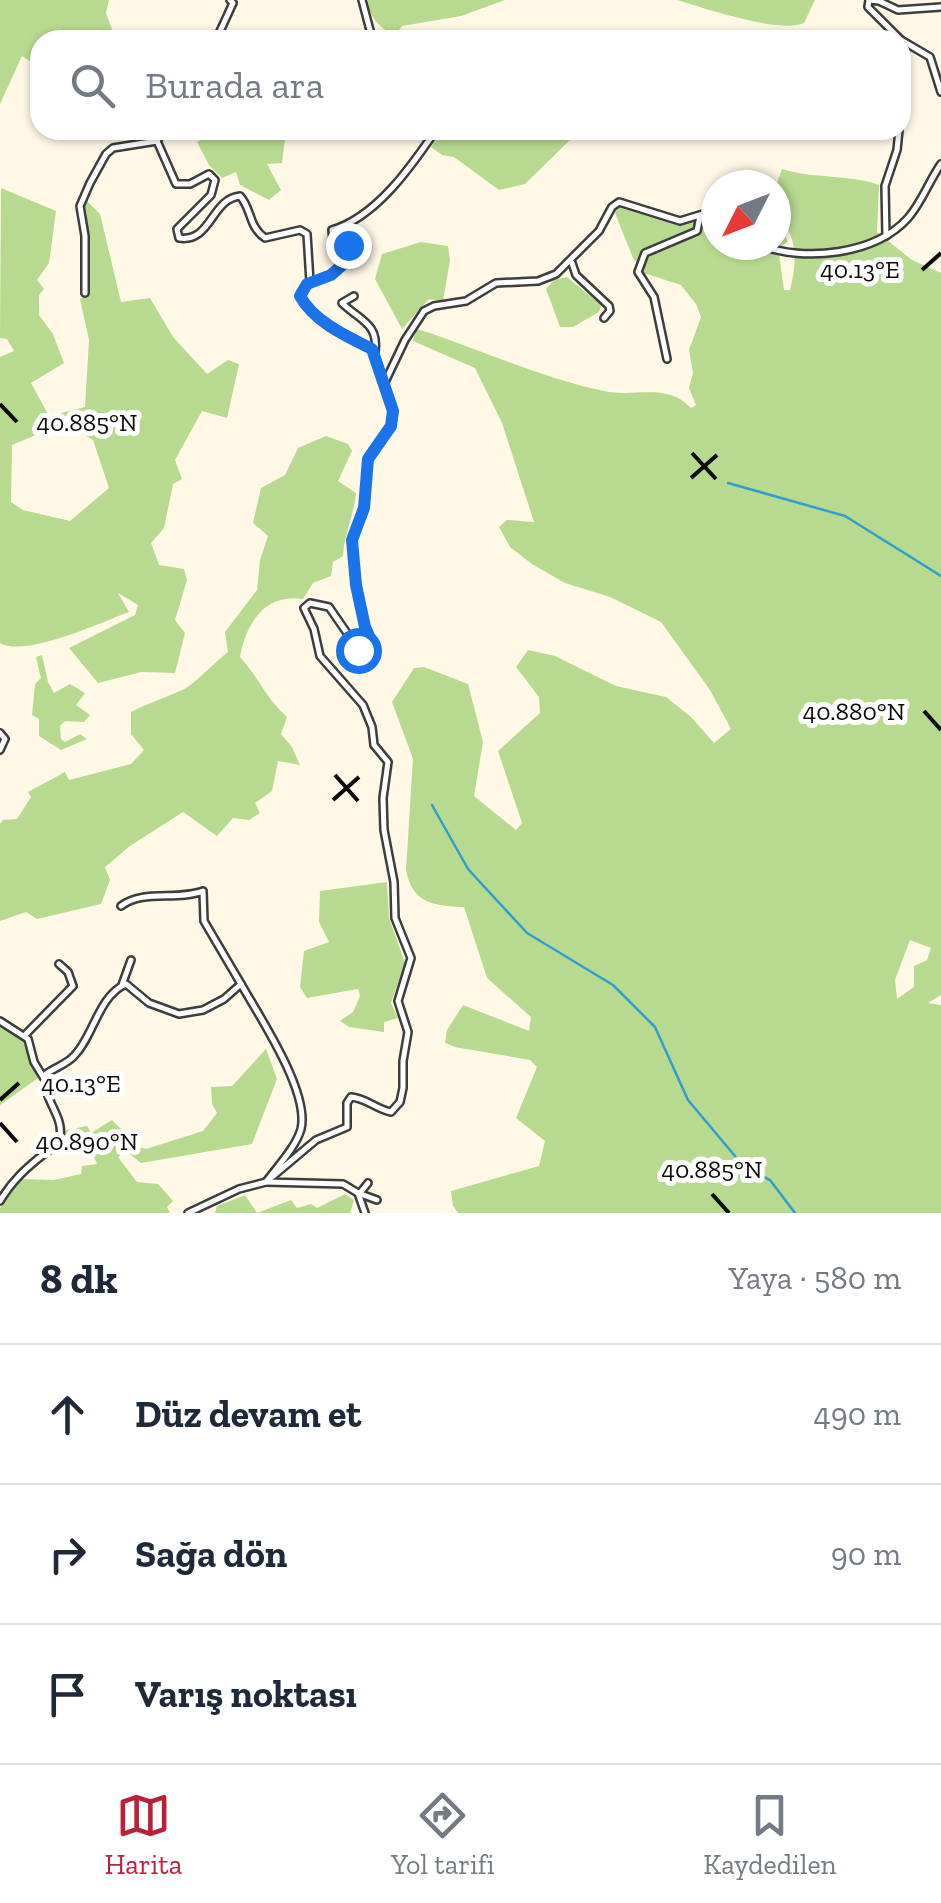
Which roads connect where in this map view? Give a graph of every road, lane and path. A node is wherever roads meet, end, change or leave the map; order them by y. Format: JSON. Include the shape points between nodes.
{"nodes":[{"id":1,"x":230,"y":0,"type":"edge"},
{"id":2,"x":362,"y":0,"type":"edge"},
{"id":3,"x":941,"y":8,"type":"edge"},
{"id":4,"x":221,"y":30,"type":"edge"},
{"id":5,"x":371,"y":30,"type":"edge"},
{"id":6,"x":891,"y":30,"type":"edge"},
{"id":7,"x":911,"y":46,"type":"edge"},
{"id":8,"x":941,"y":92,"type":"edge"},
{"id":9,"x":428,"y":140,"type":"edge"},
{"id":10,"x":898,"y":140,"type":"edge"},
{"id":11,"x":157,"y":141,"type":"joint"},
{"id":12,"x":941,"y":164,"type":"edge"},
{"id":13,"x":700,"y":216,"type":"joint"},
{"id":14,"x":886,"y":236,"type":"junction"},
{"id":15,"x":791,"y":248,"type":"edge"},
{"id":16,"x":572,"y":260,"type":"junction"},
{"id":17,"x":310,"y":282,"type":"junction"},
{"id":18,"x":85,"y":293,"type":"dead end"},
{"id":19,"x":354,"y":296,"type":"dead end"},
{"id":20,"x":604,"y":318,"type":"dead end"},
{"id":21,"x":375,"y":355,"type":"junction"},
{"id":22,"x":667,"y":359,"type":"dead end"},
{"id":23,"x":385,"y":382,"type":"junction"},
{"id":24,"x":0,"y":733,"type":"edge"},
{"id":25,"x":0,"y":750,"type":"edge"},
{"id":26,"x":121,"y":906,"type":"dead end"},
{"id":27,"x":131,"y":960,"type":"dead end"},
{"id":28,"x":58,"y":964,"type":"dead end"},
{"id":29,"x":240,"y":984,"type":"junction"},
{"id":30,"x":122,"y":985,"type":"junction"},
{"id":31,"x":0,"y":1020,"type":"edge"},
{"id":32,"x":24,"y":1036,"type":"junction"},
{"id":33,"x":44,"y":1080,"type":"junction"},
{"id":34,"x":266,"y":1182,"type":"junction"},
{"id":35,"x":368,"y":1183,"type":"dead end"},
{"id":36,"x":359,"y":1193,"type":"junction"},
{"id":37,"x":377,"y":1200,"type":"dead end"},
{"id":38,"x":0,"y":1201,"type":"edge"},
{"id":39,"x":188,"y":1213,"type":"edge"},
{"id":40,"x":366,"y":1213,"type":"edge"}],
"edges":[{"from":1,"to":4,"type":"street"},
{"from":2,"to":5,"type":"street"},
{"from":3,"to":6,"type":"street","via":[[898,10],[869,0]]},
{"from":7,"to":8,"type":"street","via":[[930,57]]},
{"from":9,"to":17,"type":"street","via":[[358,219],[332,230],[333,241],[348,245],[348,260]]},
{"from":10,"to":14,"type":"street","via":[[885,186]]},
{"from":11,"to":17,"type":"street","via":[[176,184],[209,174],[215,180],[211,194],[178,229],[179,238],[199,234],[228,198],[240,196],[264,238],[307,234]]},
{"from":11,"to":18,"type":"street","via":[[113,148],[90,183],[80,206]]},
{"from":12,"to":14,"type":"street","via":[[908,219]]},
{"from":13,"to":16,"type":"street","via":[[680,221],[619,202]]},
{"from":13,"to":22,"type":"street","via":[[697,230],[645,253],[638,272],[654,297]]},
{"from":14,"to":15,"type":"street","via":[[832,253]]},
{"from":16,"to":20,"type":"street","via":[[576,275],[609,306]]},
{"from":16,"to":23,"type":"street","via":[[556,274],[496,283],[466,301],[424,311]]},
{"from":17,"to":21,"type":"street","via":[[303,302]]},
{"from":19,"to":21,"type":"street","via":[[342,303],[370,324]]},
{"from":21,"to":23,"type":"street"},
{"from":23,"to":34,"type":"street","via":[[392,421],[368,459],[364,508],[352,540],[370,650],[358,650],[329,607],[310,602],[304,608],[320,656],[363,705],[374,745],[388,762],[384,830],[395,918],[411,958],[398,1000],[408,1032],[403,1088],[391,1112],[351,1097],[347,1127],[325,1134]]},
{"from":24,"to":25,"type":"street"},
{"from":26,"to":29,"type":"street","via":[[142,897],[203,892],[204,921]]},
{"from":27,"to":30,"type":"street"},
{"from":28,"to":32,"type":"street","via":[[72,986]]},
{"from":29,"to":30,"type":"street","via":[[203,1010],[179,1014],[160,1010]]},
{"from":29,"to":34,"type":"street","via":[[300,1099],[301,1129]]},
{"from":30,"to":33,"type":"street","via":[[75,1056]]},
{"from":31,"to":32,"type":"street"},
{"from":32,"to":33,"type":"street"},
{"from":33,"to":38,"type":"street","via":[[60,1137]]},
{"from":34,"to":36,"type":"street","via":[[327,1182]]},
{"from":34,"to":39,"type":"street"},
{"from":35,"to":36,"type":"street"},
{"from":36,"to":37,"type":"street"},
{"from":36,"to":40,"type":"street"}]}
